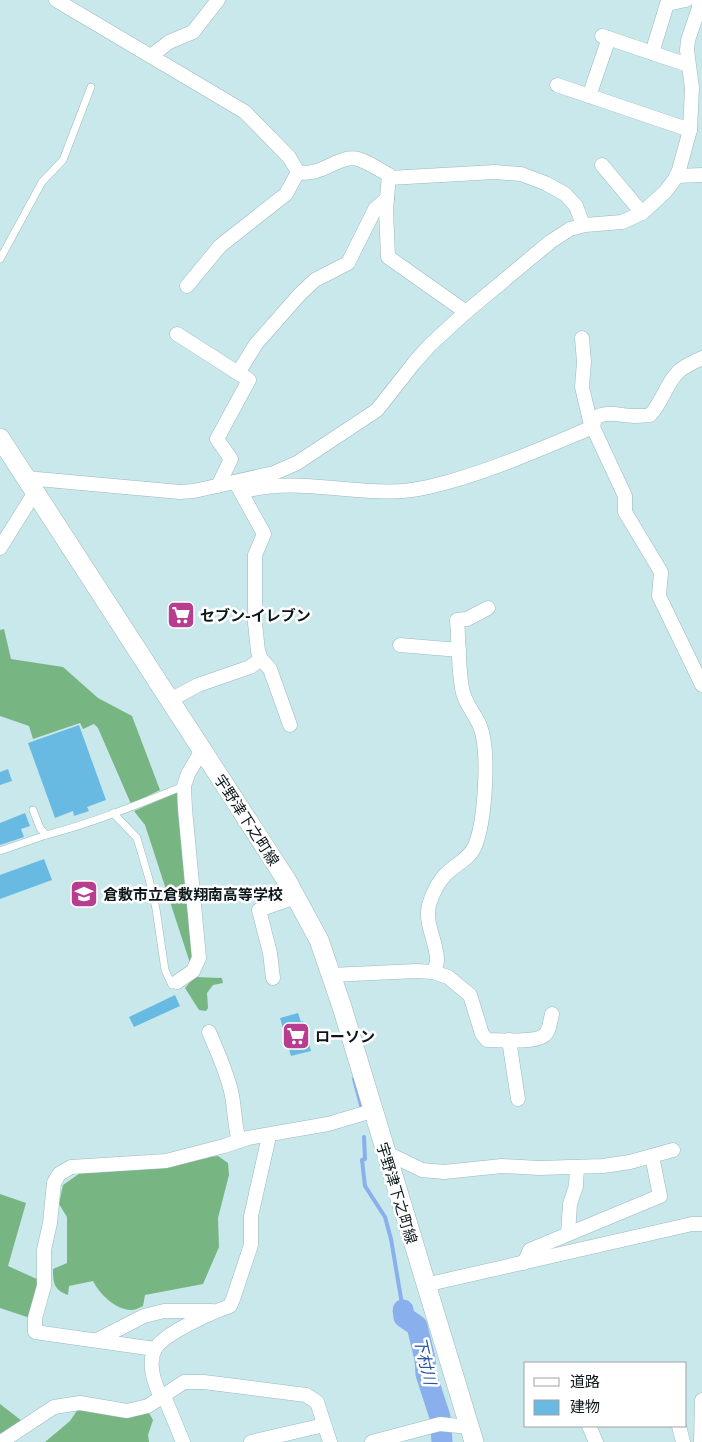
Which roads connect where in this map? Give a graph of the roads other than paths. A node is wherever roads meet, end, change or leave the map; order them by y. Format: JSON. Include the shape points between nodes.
{"nodes":[{"id":1,"x":56,"y":0,"type":"edge"},
{"id":2,"x":218,"y":0,"type":"edge"},
{"id":3,"x":686,"y":0,"type":"edge"},
{"id":4,"x":698,"y":0,"type":"edge"},
{"id":5,"x":652,"y":53,"type":"junction"},
{"id":6,"x":151,"y":56,"type":"junction"},
{"id":7,"x":688,"y":65,"type":"junction"},
{"id":8,"x":557,"y":85,"type":"dead end"},
{"id":9,"x":91,"y":87,"type":"dead end"},
{"id":10,"x":589,"y":96,"type":"junction"},
{"id":11,"x":690,"y":130,"type":"junction"},
{"id":12,"x":602,"y":165,"type":"dead end"},
{"id":13,"x":298,"y":172,"type":"junction"},
{"id":14,"x":702,"y":174,"type":"edge"},
{"id":15,"x":676,"y":176,"type":"junction"},
{"id":16,"x":389,"y":178,"type":"junction"},
{"id":17,"x":387,"y":199,"type":"junction"},
{"id":18,"x":642,"y":213,"type":"junction"},
{"id":19,"x":583,"y":225,"type":"junction"},
{"id":20,"x":0,"y":259,"type":"edge"},
{"id":21,"x":187,"y":286,"type":"dead end"},
{"id":22,"x":466,"y":312,"type":"junction"},
{"id":23,"x":177,"y":334,"type":"dead end"},
{"id":24,"x":582,"y":338,"type":"dead end"},
{"id":25,"x":702,"y":358,"type":"edge"},
{"id":26,"x":238,"y":373,"type":"junction"},
{"id":27,"x":593,"y":428,"type":"junction"},
{"id":28,"x":0,"y":438,"type":"edge"},
{"id":29,"x":0,"y":456,"type":"edge"},
{"id":30,"x":26,"y":479,"type":"junction"},
{"id":31,"x":218,"y":486,"type":"junction"},
{"id":32,"x":238,"y":487,"type":"junction"},
{"id":33,"x":0,"y":548,"type":"edge"},
{"id":34,"x":488,"y":608,"type":"dead end"},
{"id":35,"x":400,"y":645,"type":"dead end"},
{"id":36,"x":459,"y":650,"type":"junction"},
{"id":37,"x":261,"y":659,"type":"junction"},
{"id":38,"x":702,"y":685,"type":"edge"},
{"id":39,"x":170,"y":700,"type":"junction"},
{"id":40,"x":290,"y":725,"type":"dead end"},
{"id":41,"x":202,"y":750,"type":"junction"},
{"id":42,"x":184,"y":786,"type":"junction"},
{"id":43,"x":33,"y":810,"type":"dead end"},
{"id":44,"x":113,"y":813,"type":"junction"},
{"id":45,"x":46,"y":835,"type":"junction"},
{"id":46,"x":0,"y":851,"type":"edge"},
{"id":47,"x":296,"y":897,"type":"junction"},
{"id":48,"x":433,"y":972,"type":"junction"},
{"id":49,"x":331,"y":975,"type":"junction"},
{"id":50,"x":273,"y":978,"type":"dead end"},
{"id":51,"x":177,"y":982,"type":"joint"},
{"id":52,"x":552,"y":1014,"type":"dead end"},
{"id":53,"x":209,"y":1032,"type":"dead end"},
{"id":54,"x":509,"y":1040,"type":"junction"},
{"id":55,"x":518,"y":1100,"type":"dead end"},
{"id":56,"x":372,"y":1111,"type":"junction"},
{"id":57,"x":268,"y":1135,"type":"junction"},
{"id":58,"x":238,"y":1141,"type":"junction"},
{"id":59,"x":674,"y":1150,"type":"dead end"},
{"id":60,"x":385,"y":1152,"type":"junction"},
{"id":61,"x":652,"y":1156,"type":"junction"},
{"id":62,"x":577,"y":1167,"type":"junction"},
{"id":63,"x":702,"y":1224,"type":"edge"},
{"id":64,"x":568,"y":1234,"type":"junction"},
{"id":65,"x":524,"y":1263,"type":"junction"},
{"id":66,"x":426,"y":1285,"type":"junction"},
{"id":67,"x":218,"y":1311,"type":"junction"},
{"id":68,"x":97,"y":1340,"type":"junction"},
{"id":69,"x":155,"y":1349,"type":"junction"},
{"id":70,"x":162,"y":1397,"type":"junction"},
{"id":71,"x":702,"y":1400,"type":"edge"},
{"id":72,"x":324,"y":1425,"type":"junction"},
{"id":73,"x":589,"y":1427,"type":"edge"},
{"id":74,"x":678,"y":1427,"type":"edge"},
{"id":75,"x":471,"y":1434,"type":"edge"},
{"id":76,"x":1,"y":1442,"type":"edge"},
{"id":77,"x":183,"y":1442,"type":"edge"},
{"id":78,"x":251,"y":1442,"type":"edge"},
{"id":79,"x":330,"y":1442,"type":"edge"},
{"id":80,"x":372,"y":1442,"type":"edge"},
{"id":81,"x":596,"y":1442,"type":"edge"},
{"id":82,"x":683,"y":1442,"type":"edge"},
{"id":83,"x":700,"y":1442,"type":"edge"}],
"edges":[{"from":1,"to":6,"type":"street"},
{"from":2,"to":6,"type":"street","via":[[193,32],[169,42]]},
{"from":3,"to":5,"type":"street","via":[[667,4]]},
{"from":4,"to":7,"type":"street","via":[[699,8],[686,50]]},
{"from":5,"to":7,"type":"street"},
{"from":5,"to":10,"type":"street","via":[[605,37]]},
{"from":6,"to":13,"type":"street","via":[[245,112],[289,157]]},
{"from":7,"to":11,"type":"street","via":[[692,88]]},
{"from":8,"to":10,"type":"street"},
{"from":9,"to":20,"type":"lane","via":[[63,160],[42,182]]},
{"from":10,"to":11,"type":"street"},
{"from":11,"to":15,"type":"street"},
{"from":12,"to":18,"type":"street"},
{"from":13,"to":16,"type":"street","via":[[320,170],[347,158],[358,159],[390,175]]},
{"from":13,"to":21,"type":"street","via":[[286,194],[220,246]]},
{"from":14,"to":15,"type":"street"},
{"from":15,"to":18,"type":"street","via":[[665,192]]},
{"from":16,"to":17,"type":"street"},
{"from":16,"to":19,"type":"street","via":[[495,172],[521,174],[545,182],[565,194],[576,206]]},
{"from":17,"to":22,"type":"street","via":[[388,257]]},
{"from":17,"to":26,"type":"street","via":[[375,209],[348,263],[315,280],[300,294],[256,344]]},
{"from":18,"to":19,"type":"street","via":[[622,222]]},
{"from":19,"to":22,"type":"street","via":[[550,242]]},
{"from":22,"to":32,"type":"street","via":[[419,357],[378,410],[297,463]]},
{"from":23,"to":26,"type":"street"},
{"from":24,"to":27,"type":"street","via":[[583,396]]},
{"from":25,"to":27,"type":"street","via":[[679,371],[650,415],[600,414],[595,418]]},
{"from":26,"to":31,"type":"street","via":[[249,380],[217,439],[231,459]]},
{"from":27,"to":32,"type":"street","via":[[476,474],[404,491],[297,485]]},
{"from":27,"to":38,"type":"street","via":[[625,496],[625,512],[661,572],[659,596]]},
{"from":28,"to":30,"type":"main road","name":"宇野津下之町線"},
{"from":29,"to":30,"type":"street"},
{"from":30,"to":31,"type":"street","via":[[180,492]]},
{"from":30,"to":33,"type":"street"},
{"from":30,"to":39,"type":"main road","name":"宇野津下之町線"},
{"from":31,"to":32,"type":"street"},
{"from":32,"to":37,"type":"street","via":[[264,534],[254,564],[255,623]]},
{"from":34,"to":36,"type":"street","via":[[467,619],[457,620]]},
{"from":35,"to":36,"type":"street"},
{"from":36,"to":48,"type":"street","via":[[462,688],[466,703],[480,725],[485,748],[483,809],[470,855],[446,873],[428,906],[437,960]]},
{"from":37,"to":39,"type":"street","via":[[250,667],[198,685]]},
{"from":37,"to":40,"type":"street","via":[[270,669]]},
{"from":39,"to":41,"type":"main road","name":"宇野津下之町線"},
{"from":41,"to":42,"type":"street"},
{"from":41,"to":47,"type":"main road","name":"宇野津下之町線"},
{"from":42,"to":44,"type":"lane"},
{"from":42,"to":51,"type":"street","via":[[200,950],[193,971]]},
{"from":43,"to":45,"type":"lane"},
{"from":44,"to":45,"type":"lane"},
{"from":44,"to":51,"type":"lane","via":[[137,838],[156,909],[165,970],[172,985]]},
{"from":45,"to":46,"type":"lane"},
{"from":47,"to":49,"type":"main road","name":"宇野津下之町線","via":[[319,940]]},
{"from":47,"to":50,"type":"street","via":[[259,910]]},
{"from":48,"to":49,"type":"street"},
{"from":48,"to":54,"type":"street","via":[[448,978],[470,995],[482,1034],[487,1040]]},
{"from":49,"to":56,"type":"main road","name":"宇野津下之町線"},
{"from":52,"to":54,"type":"street","via":[[543,1036]]},
{"from":53,"to":58,"type":"street","via":[[232,1093]]},
{"from":54,"to":55,"type":"street"},
{"from":56,"to":57,"type":"street","via":[[328,1124]]},
{"from":56,"to":60,"type":"main road","name":"宇野津下之町線"},
{"from":57,"to":58,"type":"street"},
{"from":57,"to":67,"type":"street","via":[[250,1216],[250,1245],[230,1306]]},
{"from":58,"to":68,"type":"street","via":[[166,1161],[71,1167],[59,1174],[54,1183],[44,1250],[44,1286],[35,1332]]},
{"from":59,"to":61,"type":"street"},
{"from":60,"to":62,"type":"street","via":[[431,1172],[502,1166]]},
{"from":60,"to":66,"type":"main road","name":"宇野津下之町線"},
{"from":61,"to":62,"type":"street","via":[[603,1166]]},
{"from":61,"to":64,"type":"street","via":[[660,1196]]},
{"from":62,"to":64,"type":"street"},
{"from":63,"to":65,"type":"street"},
{"from":64,"to":65,"type":"street","via":[[530,1250]]},
{"from":65,"to":66,"type":"street"},
{"from":66,"to":75,"type":"main road","name":"宇野津下之町線"},
{"from":67,"to":68,"type":"street","via":[[164,1311],[144,1316]]},
{"from":67,"to":69,"type":"street","via":[[186,1325]]},
{"from":68,"to":69,"type":"street"},
{"from":69,"to":70,"type":"street","via":[[153,1380]]},
{"from":70,"to":72,"type":"street","via":[[184,1382],[306,1395],[317,1402]]},
{"from":70,"to":76,"type":"street","via":[[148,1406],[127,1411],[80,1403],[54,1407]]},
{"from":70,"to":77,"type":"street"},
{"from":71,"to":83,"type":"street"},
{"from":72,"to":78,"type":"street"},
{"from":72,"to":79,"type":"street"},
{"from":73,"to":81,"type":"street"},
{"from":74,"to":82,"type":"street"},
{"from":75,"to":80,"type":"street","via":[[440,1424]]}]}
